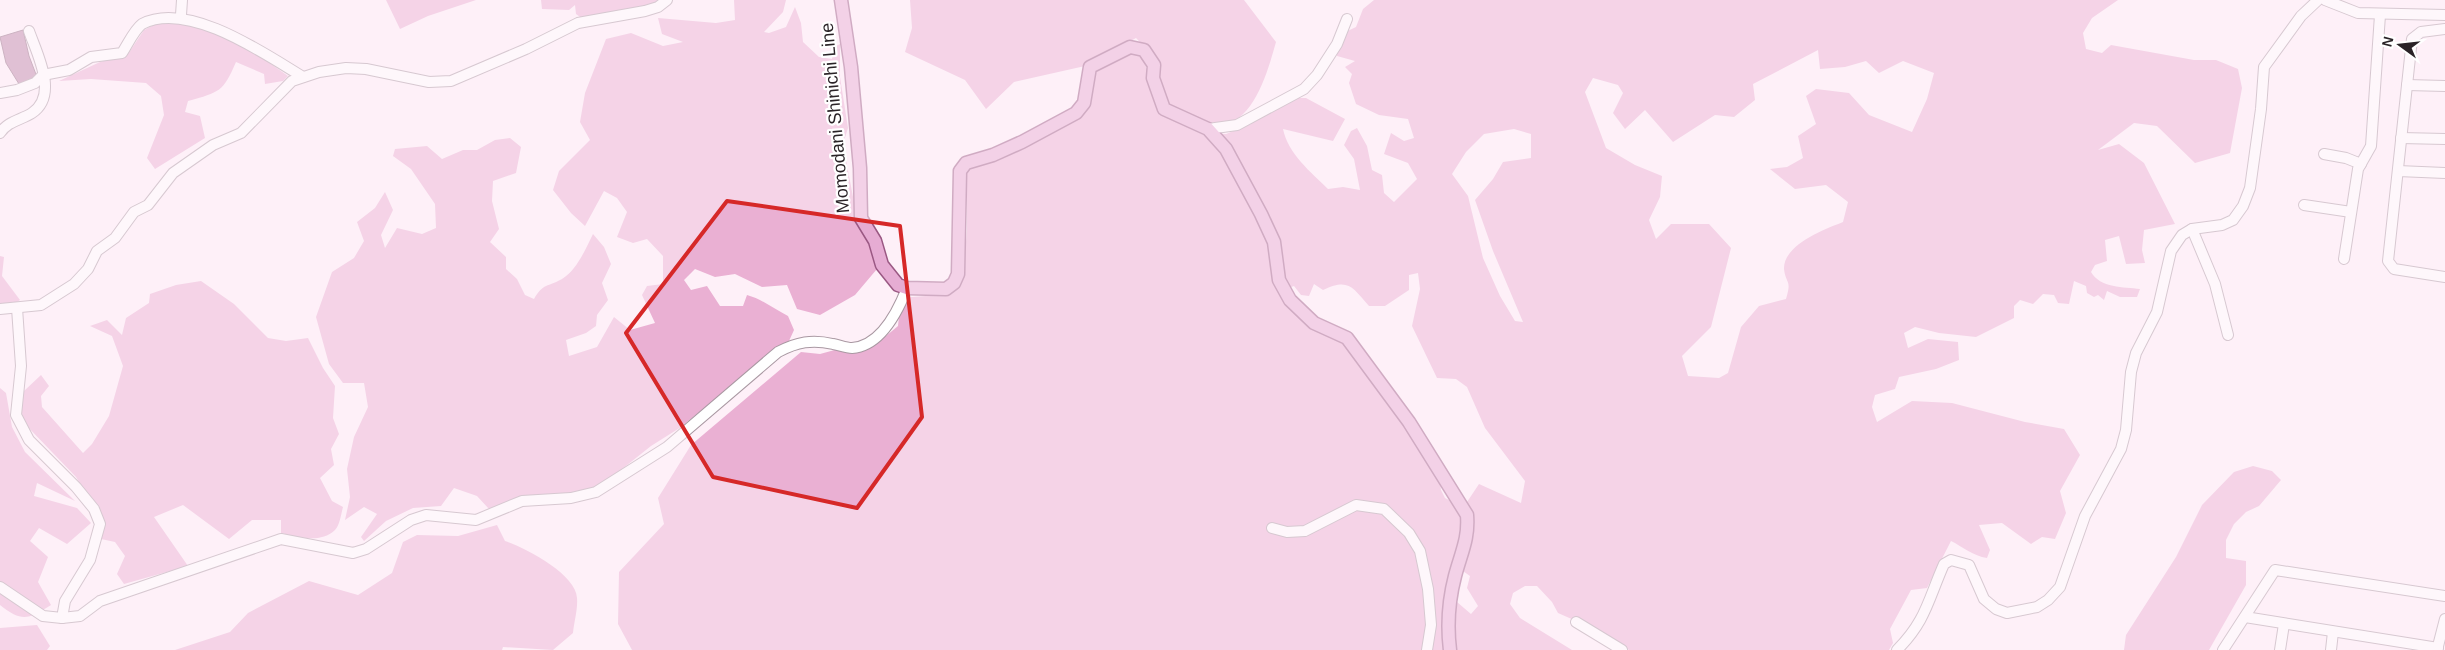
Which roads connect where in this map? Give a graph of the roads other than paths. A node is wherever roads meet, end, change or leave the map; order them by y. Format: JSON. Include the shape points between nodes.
{"nodes":[{"id":1,"x":182,"y":0,"type":"edge"},
{"id":2,"x":667,"y":0,"type":"edge"},
{"id":3,"x":841,"y":0,"type":"edge"},
{"id":4,"x":2318,"y":0,"type":"edge"},
{"id":5,"x":2325,"y":0,"type":"edge"},
{"id":6,"x":181,"y":15,"type":"junction"},
{"id":7,"x":2380,"y":15,"type":"junction"},
{"id":8,"x":2445,"y":15,"type":"edge"},
{"id":9,"x":1347,"y":19,"type":"dead end"},
{"id":10,"x":2445,"y":29,"type":"edge"},
{"id":11,"x":29,"y":31,"type":"dead end"},
{"id":12,"x":43,"y":75,"type":"junction"},
{"id":13,"x":303,"y":77,"type":"junction"},
{"id":14,"x":2407,"y":85,"type":"junction"},
{"id":15,"x":2445,"y":86,"type":"edge"},
{"id":16,"x":0,"y":93,"type":"edge"},
{"id":17,"x":1208,"y":129,"type":"junction"},
{"id":18,"x":0,"y":133,"type":"edge"},
{"id":19,"x":2401,"y":138,"type":"junction"},
{"id":20,"x":2445,"y":140,"type":"edge"},
{"id":21,"x":2324,"y":154,"type":"dead end"},
{"id":22,"x":2361,"y":164,"type":"junction"},
{"id":23,"x":2398,"y":171,"type":"junction"},
{"id":24,"x":2445,"y":173,"type":"edge"},
{"id":25,"x":2304,"y":205,"type":"dead end"},
{"id":26,"x":2351,"y":212,"type":"junction"},
{"id":27,"x":2192,"y":229,"type":"junction"},
{"id":28,"x":2344,"y":259,"type":"dead end"},
{"id":29,"x":2445,"y":277,"type":"edge"},
{"id":30,"x":907,"y":288,"type":"junction"},
{"id":31,"x":16,"y":308,"type":"junction"},
{"id":32,"x":0,"y":309,"type":"edge"},
{"id":33,"x":2228,"y":335,"type":"dead end"},
{"id":34,"x":1272,"y":528,"type":"dead end"},
{"id":35,"x":0,"y":587,"type":"edge"},
{"id":36,"x":2445,"y":596,"type":"edge"},
{"id":37,"x":2245,"y":617,"type":"junction"},
{"id":38,"x":62,"y":618,"type":"junction"},
{"id":39,"x":2445,"y":619,"type":"edge"},
{"id":40,"x":1576,"y":622,"type":"dead end"},
{"id":41,"x":2284,"y":624,"type":"junction"},
{"id":42,"x":2333,"y":632,"type":"junction"},
{"id":43,"x":2438,"y":649,"type":"edge"},
{"id":44,"x":1427,"y":650,"type":"edge"},
{"id":45,"x":1450,"y":650,"type":"edge"},
{"id":46,"x":1622,"y":650,"type":"edge"},
{"id":47,"x":1897,"y":650,"type":"edge"},
{"id":48,"x":2224,"y":650,"type":"edge"},
{"id":49,"x":2280,"y":650,"type":"edge"},
{"id":50,"x":2331,"y":650,"type":"edge"}],
"edges":[{"from":1,"to":6,"type":"street"},
{"from":2,"to":13,"type":"street","via":[[645,12],[578,23],[450,81],[429,82],[346,68]]},
{"from":3,"to":30,"type":"main road","name":"Momodani Shinichi Line","via":[[851,67],[861,218],[875,242],[882,264],[898,285]]},
{"from":4,"to":27,"type":"street","via":[[2301,16],[2264,67],[2251,180],[2242,206],[2233,220],[2222,225]]},
{"from":5,"to":7,"type":"street","via":[[2358,13]]},
{"from":6,"to":12,"type":"street","via":[[163,16],[141,25],[122,53],[91,57],[69,70]]},
{"from":6,"to":13,"type":"street","via":[[236,34]]},
{"from":7,"to":8,"type":"street"},
{"from":7,"to":22,"type":"street","via":[[2371,146]]},
{"from":9,"to":17,"type":"street","via":[[1338,44],[1304,89],[1238,125]]},
{"from":10,"to":14,"type":"street","via":[[2421,32],[2412,40]]},
{"from":11,"to":12,"type":"street"},
{"from":12,"to":16,"type":"street","via":[[35,83]]},
{"from":12,"to":18,"type":"street","via":[[47,85],[42,103],[33,112],[4,126]]},
{"from":13,"to":31,"type":"street","via":[[292,81],[241,133],[213,145],[172,174],[148,205],[134,212],[115,238],[97,251],[88,269],[74,284],[41,305]]},
{"from":14,"to":15,"type":"street"},
{"from":14,"to":19,"type":"street"},
{"from":17,"to":30,"type":"main road","via":[[1164,109],[1153,78],[1154,65],[1144,50],[1130,47],[1090,68],[1084,103],[1076,113],[1022,142],[966,163],[960,171],[958,274],[954,283],[946,289]]},
{"from":17,"to":45,"type":"main road","via":[[1226,149],[1261,214],[1274,242],[1279,280],[1290,300],[1314,323],[1348,338],[1409,422],[1467,515],[1469,532],[1451,601]]},
{"from":19,"to":20,"type":"street"},
{"from":19,"to":23,"type":"street"},
{"from":21,"to":22,"type":"street"},
{"from":22,"to":26,"type":"street"},
{"from":23,"to":24,"type":"street"},
{"from":23,"to":29,"type":"street","via":[[2388,261],[2394,269]]},
{"from":25,"to":26,"type":"street"},
{"from":26,"to":28,"type":"street"},
{"from":27,"to":33,"type":"street","via":[[2215,284]]},
{"from":27,"to":47,"type":"street","via":[[2182,235],[2171,251],[2157,312],[2136,353],[2131,372],[2126,430],[2121,449],[2085,516],[2060,587],[2037,607],[2008,613],[1996,609],[1984,599],[1969,565],[1951,560],[1944,564],[1924,616]]},
{"from":30,"to":38,"type":"street","via":[[886,329],[866,343],[852,348],[819,341],[796,342],[778,352],[668,447],[596,492],[571,498],[522,501],[476,520],[426,515],[411,520],[366,549],[354,553],[282,539],[100,601],[80,616]]},
{"from":31,"to":32,"type":"street"},
{"from":31,"to":38,"type":"street","via":[[21,366],[16,415],[29,440],[94,510],[100,524],[90,560],[65,601]]},
{"from":34,"to":44,"type":"street","via":[[1287,532],[1305,531],[1356,505],[1384,510],[1409,533],[1420,551],[1431,625]]},
{"from":35,"to":38,"type":"street","via":[[43,616]]},
{"from":36,"to":37,"type":"street","via":[[2275,570]]},
{"from":37,"to":41,"type":"street"},
{"from":37,"to":48,"type":"street"},
{"from":39,"to":43,"type":"street"},
{"from":40,"to":46,"type":"street"},
{"from":41,"to":42,"type":"street"},
{"from":41,"to":49,"type":"street"},
{"from":42,"to":43,"type":"street"},
{"from":42,"to":50,"type":"street"}]}
